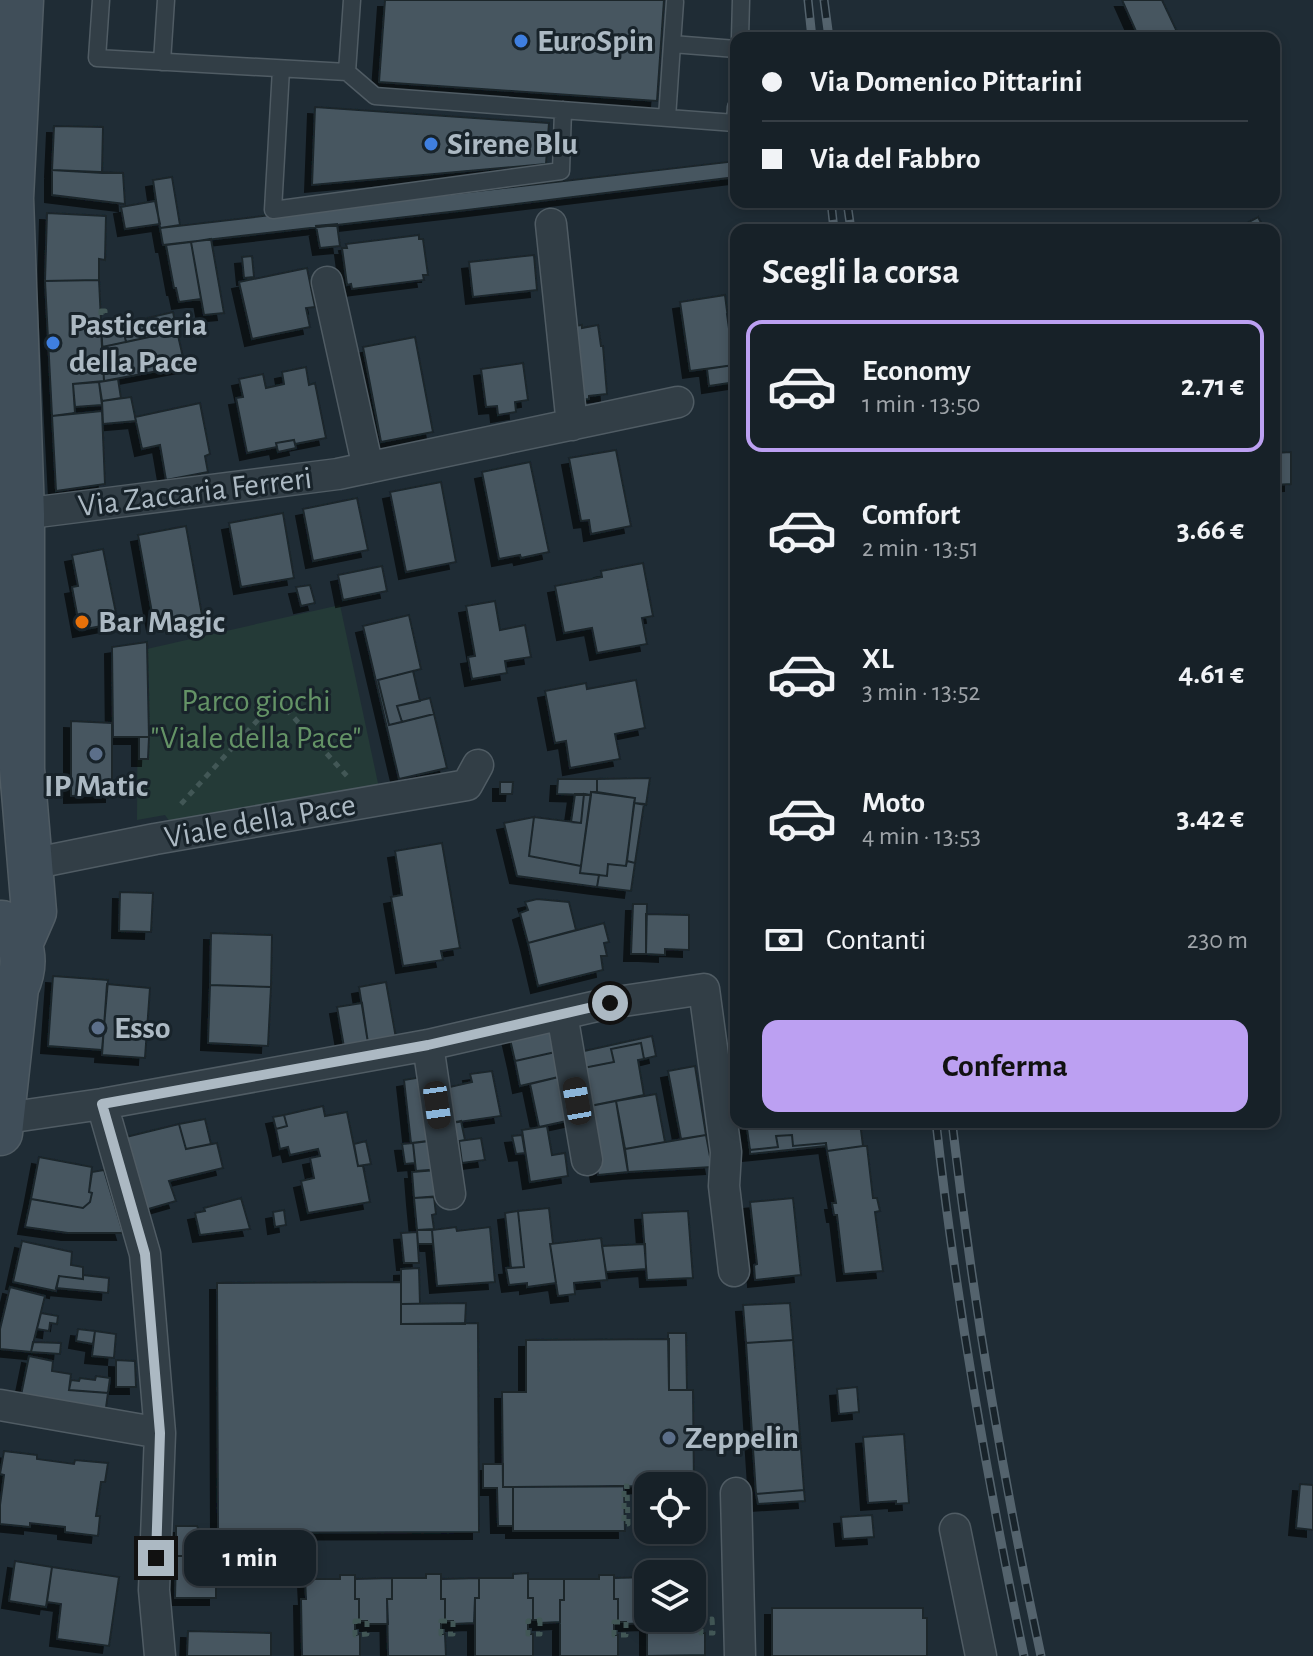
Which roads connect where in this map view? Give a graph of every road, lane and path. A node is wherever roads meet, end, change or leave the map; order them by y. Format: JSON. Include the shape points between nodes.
{"nodes":[{"id":1,"x":101,"y":0,"type":"edge"},
{"id":2,"x":166,"y":0,"type":"edge"},
{"id":3,"x":352,"y":0,"type":"edge"},
{"id":4,"x":741,"y":0,"type":"edge"},
{"id":5,"x":675,"y":2,"type":"edge"},
{"id":6,"x":14,"y":9,"type":"edge"},
{"id":7,"x":740,"y":32,"type":"edge"},
{"id":8,"x":672,"y":44,"type":"junction"},
{"id":9,"x":730,"y":49,"type":"edge"},
{"id":10,"x":162,"y":62,"type":"junction"},
{"id":11,"x":281,"y":69,"type":"junction"},
{"id":12,"x":347,"y":72,"type":"junction"},
{"id":13,"x":563,"y":110,"type":"junction"},
{"id":14,"x":667,"y":118,"type":"junction"},
{"id":15,"x":730,"y":123,"type":"edge"},
{"id":16,"x":6,"y":198,"type":"edge"},
{"id":17,"x":551,"y":224,"type":"dead end"},
{"id":18,"x":327,"y":282,"type":"dead end"},
{"id":19,"x":121,"y":319,"type":"joint"},
{"id":20,"x":678,"y":402,"type":"dead end"},
{"id":21,"x":572,"y":425,"type":"junction"},
{"id":22,"x":368,"y":468,"type":"junction"},
{"id":23,"x":22,"y":514,"type":"junction"},
{"id":24,"x":11,"y":659,"type":"edge"},
{"id":25,"x":478,"y":765,"type":"dead end"},
{"id":26,"x":367,"y":802,"type":"junction"},
{"id":27,"x":176,"y":836,"type":"junction"},
{"id":28,"x":16,"y":872,"type":"edge"},
{"id":29,"x":10,"y":933,"type":"edge"},
{"id":30,"x":8,"y":996,"type":"edge"},
{"id":31,"x":562,"y":1014,"type":"junction"},
{"id":32,"x":428,"y":1045,"type":"junction"},
{"id":33,"x":102,"y":1104,"type":"junction"},
{"id":34,"x":1,"y":1124,"type":"edge"},
{"id":35,"x":587,"y":1160,"type":"dead end"},
{"id":36,"x":450,"y":1194,"type":"dead end"},
{"id":37,"x":734,"y":1271,"type":"dead end"},
{"id":38,"x":0,"y":1405,"type":"edge"},
{"id":39,"x":160,"y":1433,"type":"junction"},
{"id":40,"x":736,"y":1493,"type":"dead end"},
{"id":41,"x":624,"y":1524,"type":"joint"},
{"id":42,"x":955,"y":1529,"type":"dead end"},
{"id":43,"x":160,"y":1656,"type":"edge"},
{"id":44,"x":740,"y":1656,"type":"edge"},
{"id":45,"x":981,"y":1656,"type":"edge"}],
"edges":[{"from":1,"to":10,"type":"lane","via":[[97,58]]},
{"from":2,"to":10,"type":"lane"},
{"from":3,"to":12,"type":"lane"},
{"from":4,"to":7,"type":"lane"},
{"from":5,"to":8,"type":"lane"},
{"from":6,"to":16,"type":"main road"},
{"from":8,"to":9,"type":"lane"},
{"from":8,"to":14,"type":"lane"},
{"from":10,"to":11,"type":"lane"},
{"from":11,"to":12,"type":"lane"},
{"from":11,"to":13,"type":"lane","via":[[273,210],[561,171]]},
{"from":12,"to":13,"type":"lane","via":[[375,96]]},
{"from":13,"to":14,"type":"lane"},
{"from":14,"to":15,"type":"lane"},
{"from":16,"to":23,"type":"main road"},
{"from":17,"to":21,"type":"street"},
{"from":18,"to":22,"type":"street"},
{"from":19,"to":19,"type":"path","via":[[122,324],[101,328],[101,311],[105,323]]},
{"from":20,"to":21,"type":"street","name":"Via Zaccaria Ferreri"},
{"from":21,"to":22,"type":"street","name":"Via Zaccaria Ferreri"},
{"from":22,"to":23,"type":"street","name":"Via Zaccaria Ferreri"},
{"from":23,"to":24,"type":"main road"},
{"from":24,"to":28,"type":"main road","via":[[23,780]]},
{"from":25,"to":26,"type":"street","name":"Viale della Pace","via":[[467,785]]},
{"from":26,"to":27,"type":"street","name":"Viale della Pace"},
{"from":26,"to":27,"type":"path","via":[[277,699],[175,810]]},
{"from":27,"to":28,"type":"street","name":"Viale della Pace"},
{"from":28,"to":29,"type":"main road","via":[[34,912]]},
{"from":29,"to":30,"type":"main road","via":[[24,959],[23,974]]},
{"from":30,"to":34,"type":"main road"},
{"from":31,"to":32,"type":"street"},
{"from":31,"to":35,"type":"street"},
{"from":31,"to":37,"type":"street","via":[[704,989],[726,1152],[724,1186]]},
{"from":32,"to":33,"type":"street"},
{"from":32,"to":36,"type":"street"},
{"from":33,"to":34,"type":"street"},
{"from":33,"to":39,"type":"street","via":[[145,1254]]},
{"from":38,"to":39,"type":"street"},
{"from":39,"to":43,"type":"street","via":[[154,1590]]},
{"from":40,"to":44,"type":"street"},
{"from":41,"to":41,"type":"path","via":[[624,1486],[627,1486],[628,1524]]},
{"from":42,"to":45,"type":"street"}]}
